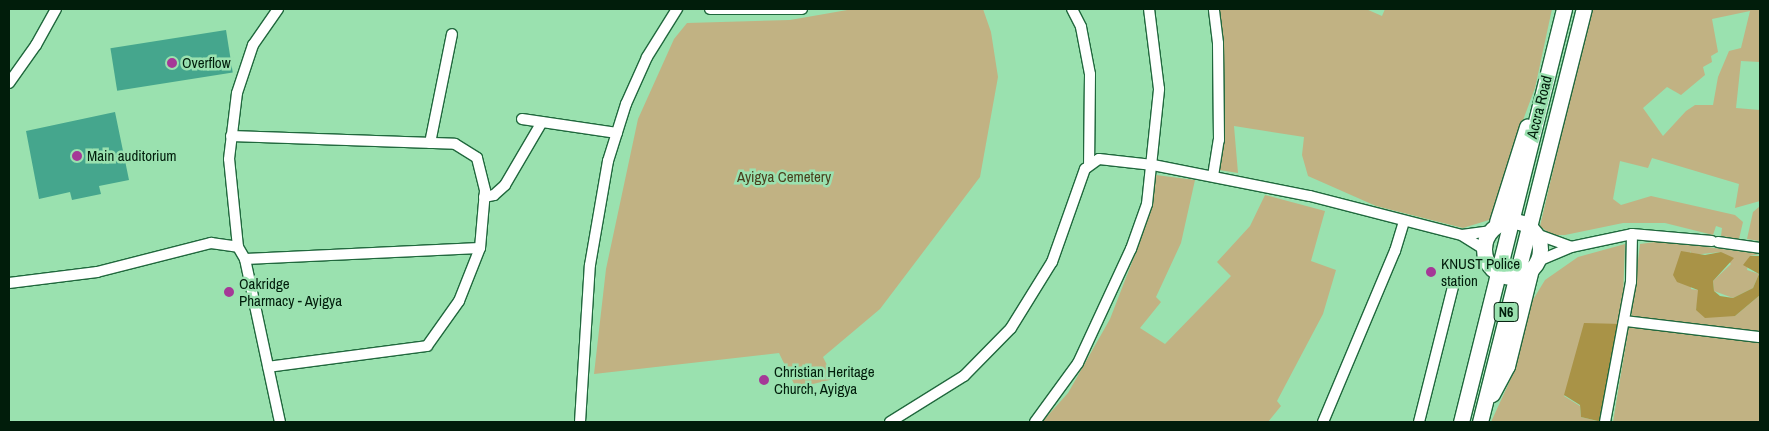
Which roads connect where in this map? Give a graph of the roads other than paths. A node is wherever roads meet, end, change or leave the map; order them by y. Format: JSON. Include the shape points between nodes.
{"nodes":[{"id":1,"x":56,"y":9,"type":"edge"},
{"id":2,"x":278,"y":9,"type":"edge"},
{"id":3,"x":677,"y":9,"type":"edge"},
{"id":4,"x":710,"y":9,"type":"edge"},
{"id":5,"x":802,"y":9,"type":"edge"},
{"id":6,"x":1149,"y":9,"type":"edge"},
{"id":7,"x":1214,"y":9,"type":"edge"},
{"id":8,"x":1564,"y":9,"type":"edge"},
{"id":9,"x":1584,"y":9,"type":"edge"},
{"id":10,"x":1074,"y":10,"type":"edge"},
{"id":11,"x":452,"y":34,"type":"dead end"},
{"id":12,"x":9,"y":83,"type":"edge"},
{"id":13,"x":1543,"y":92,"type":"junction"},
{"id":14,"x":522,"y":119,"type":"dead end"},
{"id":15,"x":542,"y":122,"type":"junction"},
{"id":16,"x":617,"y":133,"type":"junction"},
{"id":17,"x":231,"y":136,"type":"junction"},
{"id":18,"x":430,"y":143,"type":"junction"},
{"id":19,"x":1089,"y":164,"type":"junction"},
{"id":20,"x":1153,"y":165,"type":"junction"},
{"id":21,"x":1213,"y":176,"type":"junction"},
{"id":22,"x":484,"y":198,"type":"junction"},
{"id":23,"x":1511,"y":220,"type":"junction"},
{"id":24,"x":1404,"y":222,"type":"junction"},
{"id":25,"x":1493,"y":229,"type":"junction"},
{"id":26,"x":1532,"y":230,"type":"junction"},
{"id":27,"x":1632,"y":234,"type":"junction"},
{"id":28,"x":1462,"y":235,"type":"junction"},
{"id":29,"x":1570,"y":247,"type":"junction"},
{"id":30,"x":238,"y":248,"type":"junction"},
{"id":31,"x":480,"y":248,"type":"junction"},
{"id":32,"x":1760,"y":248,"type":"edge"},
{"id":33,"x":1484,"y":249,"type":"junction"},
{"id":34,"x":245,"y":258,"type":"junction"},
{"id":35,"x":1534,"y":266,"type":"junction"},
{"id":36,"x":1497,"y":272,"type":"junction"},
{"id":37,"x":1514,"y":277,"type":"junction"},
{"id":38,"x":9,"y":283,"type":"edge"},
{"id":39,"x":1452,"y":287,"type":"dead end"},
{"id":40,"x":1625,"y":321,"type":"junction"},
{"id":41,"x":1760,"y":337,"type":"edge"},
{"id":42,"x":268,"y":367,"type":"junction"},
{"id":43,"x":1481,"y":419,"type":"edge"},
{"id":44,"x":280,"y":422,"type":"edge"},
{"id":45,"x":580,"y":422,"type":"edge"},
{"id":46,"x":890,"y":422,"type":"edge"},
{"id":47,"x":1035,"y":422,"type":"edge"},
{"id":48,"x":1323,"y":422,"type":"edge"},
{"id":49,"x":1419,"y":422,"type":"edge"},
{"id":50,"x":1461,"y":422,"type":"edge"},
{"id":51,"x":1605,"y":422,"type":"edge"}],
"edges":[{"from":1,"to":12,"type":"street"},
{"from":2,"to":17,"type":"street","via":[[247,58],[237,93]]},
{"from":3,"to":16,"type":"street","via":[[647,57]]},
{"from":4,"to":5,"type":"street"},
{"from":6,"to":20,"type":"street","via":[[1159,89]]},
{"from":7,"to":21,"type":"street","via":[[1218,43],[1219,140]]},
{"from":8,"to":13,"type":"highway","name":"Accra Road","number":"N6"},
{"from":9,"to":26,"type":"highway","name":"Accra Road","number":"N6","via":[[1535,202]]},
{"from":10,"to":19,"type":"street","via":[[1090,74]]},
{"from":11,"to":18,"type":"street"},
{"from":13,"to":23,"type":"highway","name":"Accra Road","number":"N6"},
{"from":13,"to":25,"type":"highway","via":[[1519,146]]},
{"from":14,"to":15,"type":"street"},
{"from":15,"to":16,"type":"street"},
{"from":15,"to":22,"type":"street","via":[[504,184],[494,195]]},
{"from":16,"to":45,"type":"street","via":[[608,161],[590,265]]},
{"from":17,"to":18,"type":"street"},
{"from":17,"to":30,"type":"street","via":[[231,207]]},
{"from":18,"to":22,"type":"street","via":[[455,144],[476,158]]},
{"from":19,"to":20,"type":"street","via":[[1110,158]]},
{"from":19,"to":46,"type":"street","via":[[1080,177],[1052,262],[1011,328],[964,376]]},
{"from":20,"to":21,"type":"street"},
{"from":20,"to":47,"type":"street","via":[[1147,204],[1127,258],[1078,363]]},
{"from":21,"to":24,"type":"street","via":[[1310,196]]},
{"from":22,"to":31,"type":"street"},
{"from":23,"to":25,"type":"highway"},
{"from":23,"to":26,"type":"highway"},
{"from":23,"to":36,"type":"highway","number":"N6"},
{"from":24,"to":28,"type":"street"},
{"from":24,"to":48,"type":"street","via":[[1395,251]]},
{"from":25,"to":28,"type":"street"},
{"from":25,"to":33,"type":"highway"},
{"from":26,"to":29,"type":"street"},
{"from":26,"to":35,"type":"highway","number":"N6","via":[[1540,248]]},
{"from":26,"to":37,"type":"highway","number":"N6"},
{"from":27,"to":29,"type":"street"},
{"from":27,"to":32,"type":"street"},
{"from":27,"to":40,"type":"street"},
{"from":28,"to":33,"type":"street"},
{"from":29,"to":35,"type":"street"},
{"from":30,"to":34,"type":"street"},
{"from":30,"to":38,"type":"street","via":[[211,243],[97,272]]},
{"from":31,"to":34,"type":"street"},
{"from":31,"to":42,"type":"street","via":[[459,300],[427,346]]},
{"from":33,"to":36,"type":"highway","via":[[1485,258]]},
{"from":34,"to":42,"type":"street"},
{"from":35,"to":37,"type":"highway"},
{"from":35,"to":43,"type":"highway","via":[[1507,366]]},
{"from":36,"to":37,"type":"highway"},
{"from":36,"to":50,"type":"highway","number":"N6"},
{"from":37,"to":43,"type":"highway","number":"N6"},
{"from":39,"to":49,"type":"street"},
{"from":40,"to":41,"type":"street"},
{"from":40,"to":51,"type":"street"},
{"from":42,"to":44,"type":"street"}]}
